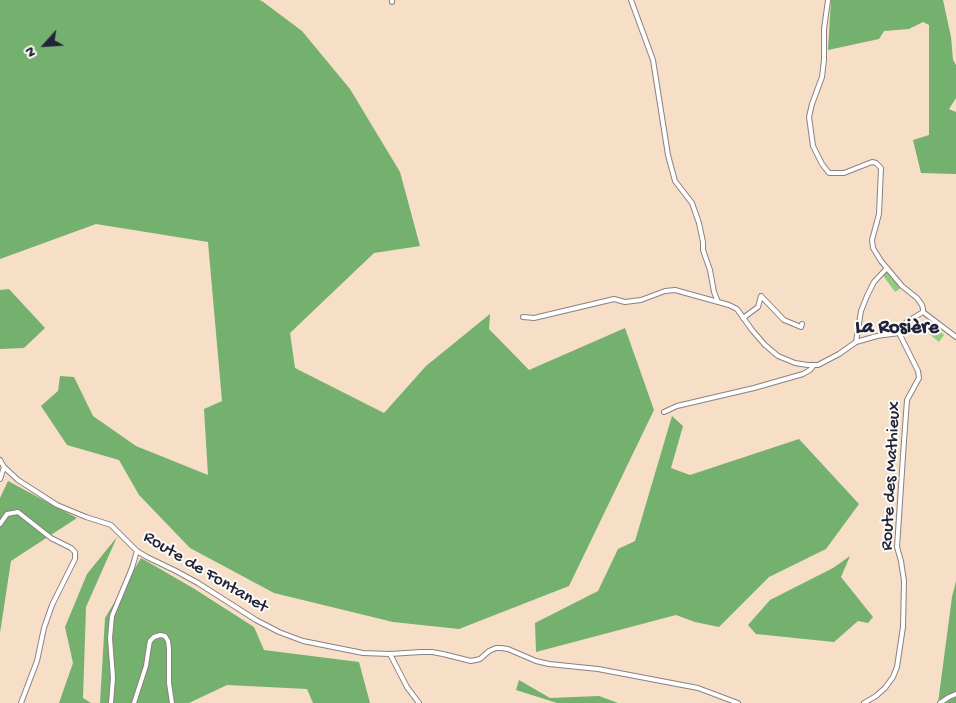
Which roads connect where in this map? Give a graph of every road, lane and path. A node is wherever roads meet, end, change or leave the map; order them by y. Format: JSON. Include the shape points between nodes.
{"nodes":[{"id":1,"x":631,"y":0,"type":"edge"},
{"id":2,"x":828,"y":0,"type":"edge"},
{"id":3,"x":887,"y":268,"type":"junction"},
{"id":4,"x":718,"y":302,"type":"junction"},
{"id":5,"x":922,"y":312,"type":"junction"},
{"id":6,"x":523,"y":317,"type":"dead end"},
{"id":7,"x":743,"y":318,"type":"junction"},
{"id":8,"x":802,"y":324,"type":"dead end"},
{"id":9,"x":899,"y":333,"type":"junction"},
{"id":10,"x":956,"y":337,"type":"edge"},
{"id":11,"x":856,"y":342,"type":"junction"},
{"id":12,"x":814,"y":365,"type":"junction"},
{"id":13,"x":664,"y":412,"type":"dead end"},
{"id":14,"x":0,"y":460,"type":"edge"},
{"id":15,"x":4,"y":467,"type":"junction"},
{"id":16,"x":0,"y":479,"type":"edge"},
{"id":17,"x":0,"y":524,"type":"edge"},
{"id":18,"x":137,"y":551,"type":"junction"},
{"id":19,"x":390,"y":654,"type":"junction"},
{"id":20,"x":956,"y":694,"type":"edge"},
{"id":21,"x":21,"y":703,"type":"edge"},
{"id":22,"x":111,"y":703,"type":"edge"},
{"id":23,"x":134,"y":703,"type":"edge"},
{"id":24,"x":172,"y":703,"type":"edge"},
{"id":25,"x":419,"y":703,"type":"edge"},
{"id":26,"x":738,"y":703,"type":"edge"},
{"id":27,"x":864,"y":703,"type":"edge"},
{"id":28,"x":940,"y":703,"type":"edge"}],
"edges":[{"from":1,"to":4,"type":"street","via":[[653,60],[675,181],[692,203]]},
{"from":2,"to":3,"type":"street","via":[[822,77],[809,117],[813,146],[829,173],[844,173],[872,162],[880,168],[879,214],[872,244]]},
{"from":3,"to":5,"type":"street","via":[[917,298]]},
{"from":3,"to":11,"type":"street","via":[[867,296],[860,313]]},
{"from":4,"to":6,"type":"street","via":[[675,290],[641,300],[625,302],[614,299],[534,318]]},
{"from":4,"to":7,"type":"street","via":[[737,309]]},
{"from":5,"to":9,"type":"street","via":[[905,323]]},
{"from":5,"to":10,"type":"street"},
{"from":7,"to":8,"type":"street","via":[[758,306],[762,296],[784,320]]},
{"from":7,"to":12,"type":"street","via":[[778,356],[794,363]]},
{"from":9,"to":11,"type":"street"},
{"from":9,"to":27,"type":"street","name":"Route des Mathieux","via":[[919,378],[906,407],[898,547],[904,582],[903,627],[893,677],[885,688]]},
{"from":11,"to":12,"type":"street"},
{"from":12,"to":13,"type":"street","via":[[803,374]]},
{"from":14,"to":15,"type":"street","name":"Route de Fontanet"},
{"from":15,"to":16,"type":"street"},
{"from":15,"to":18,"type":"street","name":"Route de Fontanet","via":[[18,480],[58,505],[111,525]]},
{"from":17,"to":21,"type":"street","via":[[7,514],[18,512],[75,552],[75,559],[52,605],[37,661]]},
{"from":18,"to":19,"type":"street","name":"Route de Fontanet","via":[[279,632],[303,641],[363,653]]},
{"from":18,"to":22,"type":"street","via":[[110,623]]},
{"from":19,"to":25,"type":"street"},
{"from":19,"to":26,"type":"street","via":[[432,652],[475,661],[501,648],[549,664],[598,669],[698,688]]},
{"from":20,"to":28,"type":"street"},
{"from":23,"to":24,"type":"street","via":[[150,641],[160,635],[168,641]]}]}
